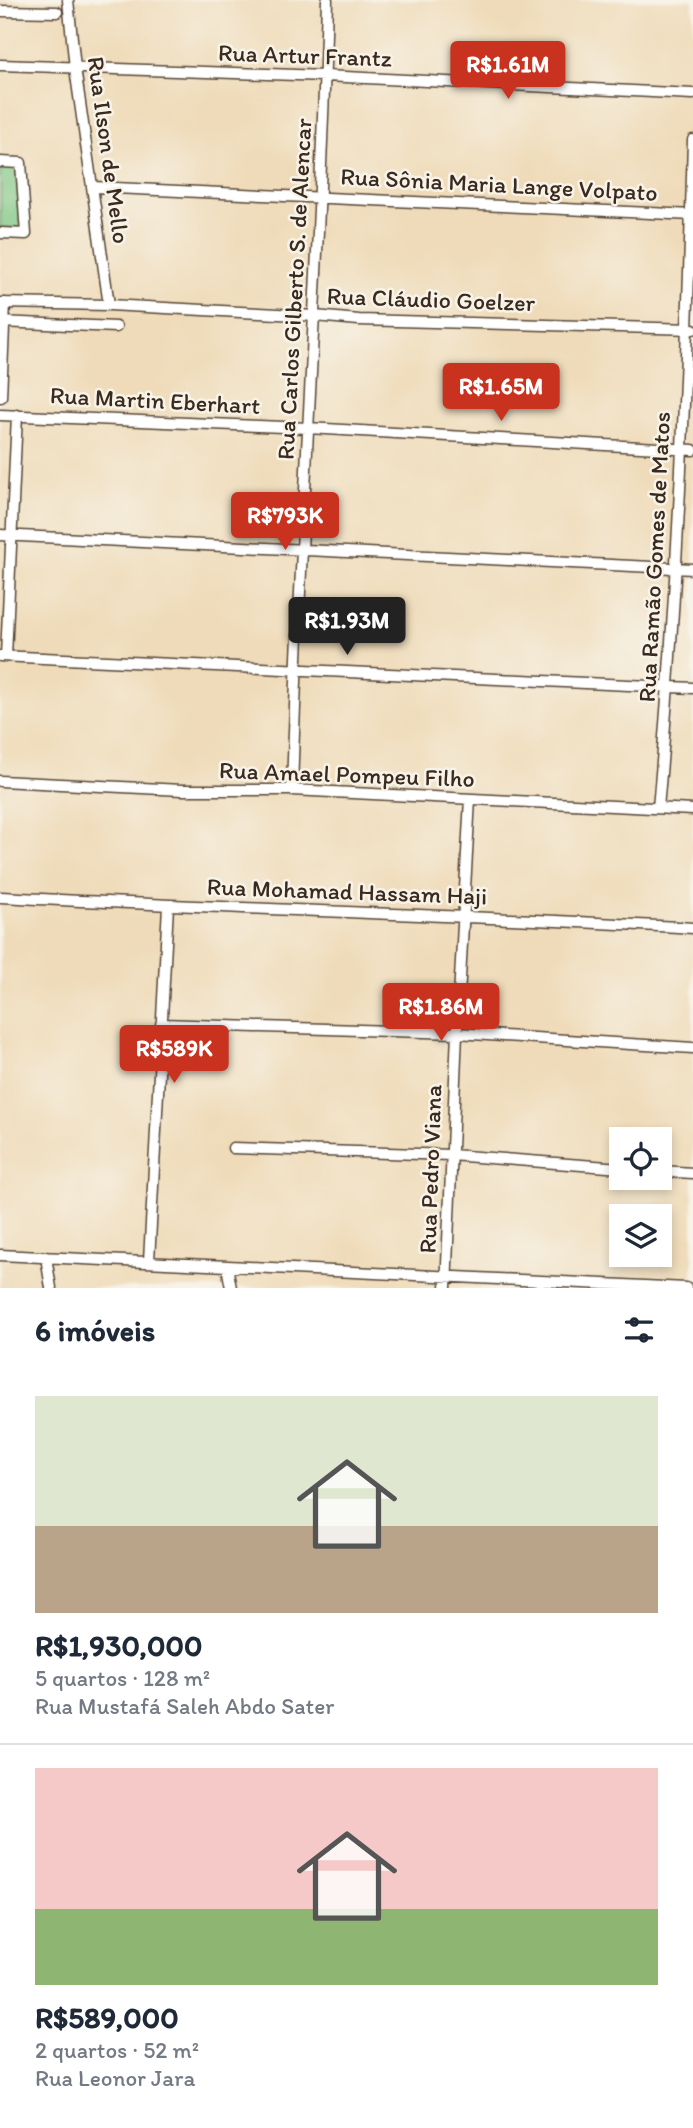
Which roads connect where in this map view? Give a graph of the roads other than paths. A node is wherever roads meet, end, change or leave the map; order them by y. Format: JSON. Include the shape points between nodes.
{"nodes":[{"id":1,"x":68,"y":0,"type":"edge"},
{"id":2,"x":327,"y":0,"type":"edge"},
{"id":3,"x":21,"y":6,"type":"edge"},
{"id":4,"x":0,"y":11,"type":"edge"},
{"id":5,"x":57,"y":12,"type":"dead end"},
{"id":6,"x":0,"y":65,"type":"edge"},
{"id":7,"x":75,"y":68,"type":"junction"},
{"id":8,"x":325,"y":76,"type":"junction"},
{"id":9,"x":693,"y":94,"type":"edge"},
{"id":10,"x":693,"y":140,"type":"edge"},
{"id":11,"x":0,"y":162,"type":"edge"},
{"id":12,"x":93,"y":187,"type":"junction"},
{"id":13,"x":321,"y":197,"type":"junction"},
{"id":14,"x":692,"y":215,"type":"edge"},
{"id":15,"x":0,"y":233,"type":"edge"},
{"id":16,"x":2,"y":303,"type":"edge"},
{"id":17,"x":109,"y":305,"type":"junction"},
{"id":18,"x":315,"y":316,"type":"junction"},
{"id":19,"x":2,"y":322,"type":"edge"},
{"id":20,"x":116,"y":327,"type":"dead end"},
{"id":21,"x":691,"y":329,"type":"edge"},
{"id":22,"x":1,"y":397,"type":"edge"},
{"id":23,"x":0,"y":415,"type":"edge"},
{"id":24,"x":17,"y":415,"type":"junction"},
{"id":25,"x":308,"y":428,"type":"junction"},
{"id":26,"x":687,"y":450,"type":"edge"},
{"id":27,"x":5,"y":535,"type":"edge"},
{"id":28,"x":301,"y":548,"type":"junction"},
{"id":29,"x":674,"y":568,"type":"junction"},
{"id":30,"x":693,"y":569,"type":"edge"},
{"id":31,"x":3,"y":656,"type":"edge"},
{"id":32,"x":296,"y":670,"type":"junction"},
{"id":33,"x":669,"y":686,"type":"junction"},
{"id":34,"x":693,"y":688,"type":"edge"},
{"id":35,"x":0,"y":781,"type":"edge"},
{"id":36,"x":292,"y":790,"type":"junction"},
{"id":37,"x":470,"y":799,"type":"junction"},
{"id":38,"x":658,"y":808,"type":"junction"},
{"id":39,"x":693,"y":810,"type":"edge"},
{"id":40,"x":0,"y":897,"type":"edge"},
{"id":41,"x":168,"y":906,"type":"junction"},
{"id":42,"x":463,"y":915,"type":"junction"},
{"id":43,"x":693,"y":928,"type":"edge"},
{"id":44,"x":161,"y":1024,"type":"junction"},
{"id":45,"x":457,"y":1033,"type":"junction"},
{"id":46,"x":693,"y":1048,"type":"edge"},
{"id":47,"x":233,"y":1148,"type":"dead end"},
{"id":48,"x":451,"y":1155,"type":"junction"},
{"id":49,"x":609,"y":1167,"type":"edge"},
{"id":50,"x":672,"y":1172,"type":"edge"},
{"id":51,"x":693,"y":1173,"type":"edge"},
{"id":52,"x":0,"y":1255,"type":"edge"},
{"id":53,"x":46,"y":1257,"type":"junction"},
{"id":54,"x":149,"y":1261,"type":"junction"},
{"id":55,"x":227,"y":1266,"type":"junction"},
{"id":56,"x":447,"y":1276,"type":"junction"},
{"id":57,"x":51,"y":1288,"type":"edge"},
{"id":58,"x":231,"y":1288,"type":"edge"},
{"id":59,"x":446,"y":1288,"type":"edge"},
{"id":60,"x":686,"y":1288,"type":"edge"}],
"edges":[{"from":1,"to":7,"type":"street","name":"Rua Ilson de Mello"},
{"from":2,"to":8,"type":"street","name":"Rua Carlos Gilberto S. de Alencar"},
{"from":3,"to":4,"type":"street"},
{"from":3,"to":5,"type":"street"},
{"from":6,"to":7,"type":"street","name":"Rua Artur Frantz"},
{"from":7,"to":8,"type":"street","name":"Rua Artur Frantz"},
{"from":7,"to":12,"type":"street","name":"Rua Ilson de Mello"},
{"from":8,"to":9,"type":"street","name":"Rua Artur Frantz"},
{"from":8,"to":13,"type":"street","name":"Rua Carlos Gilberto S. de Alencar"},
{"from":10,"to":14,"type":"street","name":"Rua Ramão Gomes de Matos"},
{"from":11,"to":15,"type":"street","via":[[21,163],[26,233]]},
{"from":12,"to":13,"type":"street","name":"Rua Sônia Maria Lange Volpato"},
{"from":12,"to":17,"type":"street","name":"Rua Ilson de Mello"},
{"from":13,"to":14,"type":"street","name":"Rua Sônia Maria Lange Volpato"},
{"from":13,"to":18,"type":"street","name":"Rua Carlos Gilberto S. de Alencar"},
{"from":14,"to":21,"type":"street","name":"Rua Ramão Gomes de Matos"},
{"from":16,"to":17,"type":"street","name":"Rua Cláudio Goelzer"},
{"from":16,"to":19,"type":"street"},
{"from":17,"to":18,"type":"street","name":"Rua Cláudio Goelzer"},
{"from":18,"to":21,"type":"street","name":"Rua Cláudio Goelzer"},
{"from":18,"to":25,"type":"street","name":"Rua Carlos Gilberto S. de Alencar"},
{"from":19,"to":20,"type":"street"},
{"from":19,"to":22,"type":"street"},
{"from":21,"to":26,"type":"street","name":"Rua Ramão Gomes de Matos"},
{"from":23,"to":24,"type":"street","name":"Rua Martin Eberhart"},
{"from":24,"to":25,"type":"street","name":"Rua Martin Eberhart"},
{"from":24,"to":27,"type":"street"},
{"from":25,"to":26,"type":"street","name":"Rua Martin Eberhart"},
{"from":25,"to":28,"type":"street","name":"Rua Carlos Gilberto S. de Alencar"},
{"from":26,"to":29,"type":"street","name":"Rua Ramão Gomes de Matos"},
{"from":27,"to":28,"type":"street"},
{"from":27,"to":31,"type":"street"},
{"from":28,"to":29,"type":"street"},
{"from":28,"to":32,"type":"street","name":"Rua Carlos Gilberto S. de Alencar"},
{"from":29,"to":30,"type":"street"},
{"from":29,"to":33,"type":"street","name":"Rua Ramão Gomes de Matos"},
{"from":31,"to":32,"type":"street"},
{"from":32,"to":33,"type":"street"},
{"from":32,"to":36,"type":"street","name":"Rua Carlos Gilberto S. de Alencar"},
{"from":33,"to":34,"type":"street"},
{"from":33,"to":38,"type":"street","name":"Rua Ramão Gomes de Matos"},
{"from":35,"to":36,"type":"street","name":"Rua Amael Pompeu Filho"},
{"from":36,"to":37,"type":"street","name":"Rua Amael Pompeu Filho"},
{"from":37,"to":38,"type":"street","name":"Rua Amael Pompeu Filho"},
{"from":37,"to":42,"type":"street","name":"Rua Pedro Viana"},
{"from":38,"to":39,"type":"street","name":"Rua Amael Pompeu Filho"},
{"from":40,"to":41,"type":"street","name":"Rua Mohamad Hassam Haji"},
{"from":41,"to":42,"type":"street","name":"Rua Mohamad Hassam Haji"},
{"from":41,"to":44,"type":"street"},
{"from":42,"to":43,"type":"street","name":"Rua Mohamad Hassam Haji"},
{"from":42,"to":45,"type":"street","name":"Rua Pedro Viana"},
{"from":44,"to":45,"type":"street"},
{"from":44,"to":54,"type":"street"},
{"from":45,"to":46,"type":"street"},
{"from":45,"to":48,"type":"street","name":"Rua Pedro Viana"},
{"from":47,"to":48,"type":"street"},
{"from":48,"to":49,"type":"street"},
{"from":48,"to":56,"type":"street","name":"Rua Pedro Viana"},
{"from":50,"to":51,"type":"street"},
{"from":52,"to":53,"type":"street"},
{"from":53,"to":54,"type":"street"},
{"from":53,"to":57,"type":"street"},
{"from":54,"to":55,"type":"street"},
{"from":55,"to":56,"type":"street"},
{"from":55,"to":58,"type":"street"},
{"from":56,"to":59,"type":"street","name":"Rua Pedro Viana"},
{"from":56,"to":60,"type":"street"}]}
